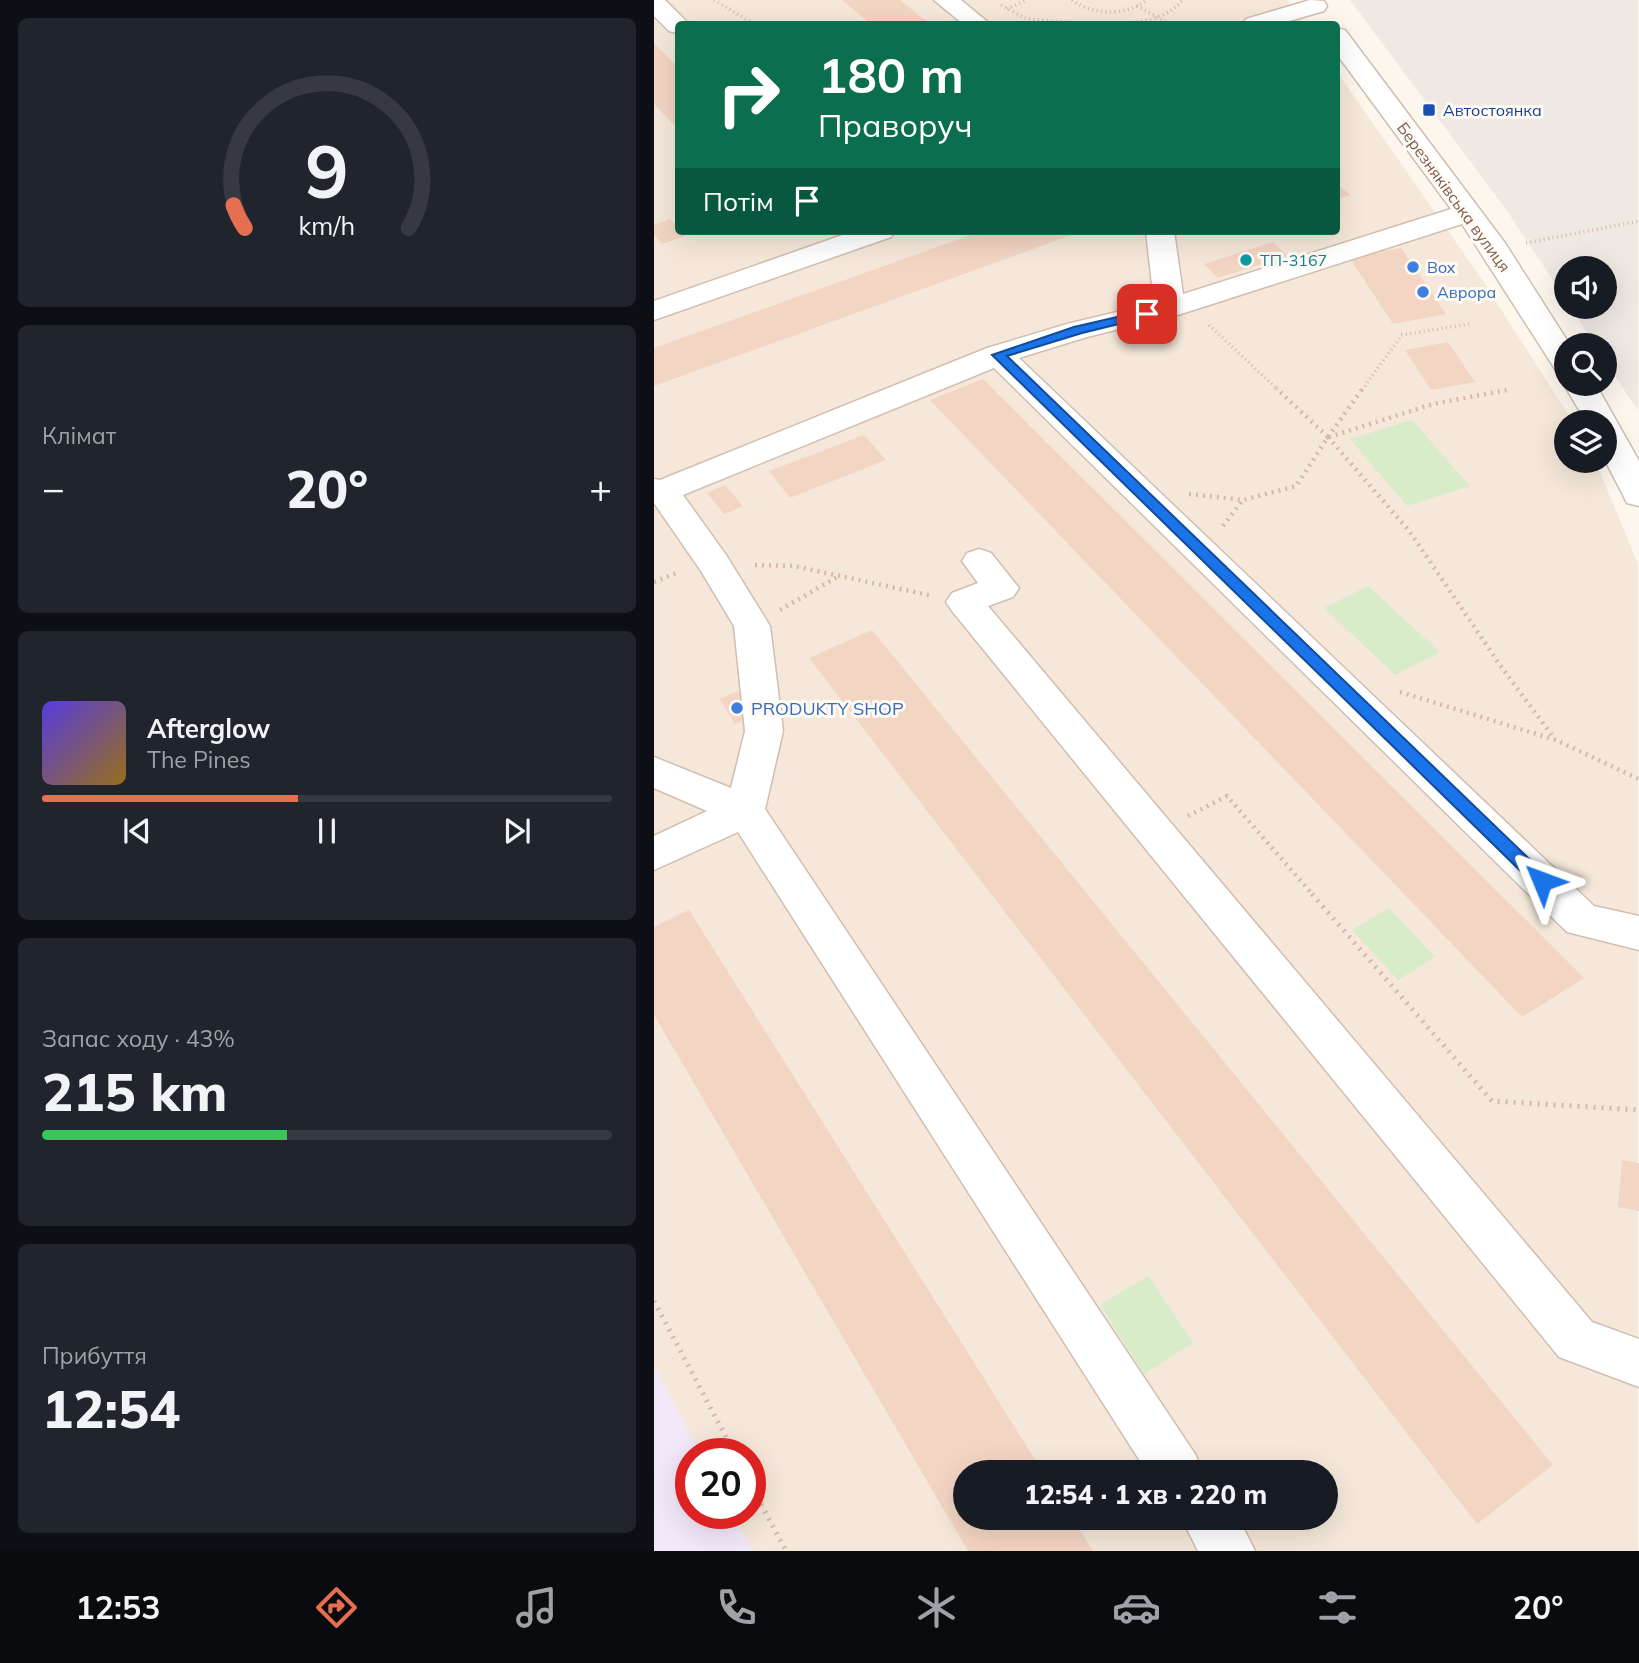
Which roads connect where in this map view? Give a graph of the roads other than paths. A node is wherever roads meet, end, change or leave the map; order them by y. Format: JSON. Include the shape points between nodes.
{"nodes":[{"id":1,"x":946,"y":0,"type":"edge"},
{"id":2,"x":654,"y":3,"type":"edge"},
{"id":3,"x":1318,"y":10,"type":"edge"},
{"id":4,"x":974,"y":21,"type":"edge"},
{"id":5,"x":1268,"y":21,"type":"edge"},
{"id":6,"x":675,"y":23,"type":"edge"},
{"id":7,"x":1340,"y":40,"type":"edge"},
{"id":8,"x":1468,"y":213,"type":"junction"},
{"id":9,"x":869,"y":235,"type":"edge"},
{"id":10,"x":1161,"y":235,"type":"edge"},
{"id":11,"x":1178,"y":306,"type":"junction"},
{"id":12,"x":654,"y":311,"type":"edge"},
{"id":13,"x":1554,"y":343,"type":"edge"},
{"id":14,"x":998,"y":355,"type":"junction"},
{"id":15,"x":1617,"y":452,"type":"edge"},
{"id":16,"x":658,"y":491,"type":"edge"},
{"id":17,"x":1639,"y":495,"type":"edge"},
{"id":18,"x":979,"y":561,"type":"dead end"},
{"id":19,"x":654,"y":772,"type":"edge"},
{"id":20,"x":745,"y":811,"type":"junction"},
{"id":21,"x":654,"y":854,"type":"edge"},
{"id":22,"x":1639,"y":933,"type":"edge"},
{"id":23,"x":1639,"y":1363,"type":"edge"},
{"id":24,"x":1169,"y":1460,"type":"edge"},
{"id":25,"x":1215,"y":1530,"type":"edge"},
{"id":26,"x":1229,"y":1551,"type":"edge"}],
"edges":[{"from":1,"to":4,"type":"street"},
{"from":2,"to":6,"type":"street"},
{"from":3,"to":5,"type":"street"},
{"from":7,"to":8,"type":"street","name":"Березняківська вулиця"},
{"from":8,"to":11,"type":"street"},
{"from":8,"to":13,"type":"street","name":"Березняківська вулиця"},
{"from":9,"to":12,"type":"street"},
{"from":10,"to":11,"type":"street"},
{"from":11,"to":14,"type":"street"},
{"from":14,"to":16,"type":"street"},
{"from":14,"to":22,"type":"street","via":[[1582,920]]},
{"from":15,"to":17,"type":"street"},
{"from":16,"to":20,"type":"street","via":[[715,564],[752,626],[764,730]]},
{"from":18,"to":23,"type":"street","via":[[1001,588],[964,602],[1576,1340]]},
{"from":19,"to":20,"type":"street"},
{"from":20,"to":21,"type":"street"},
{"from":20,"to":24,"type":"street"},
{"from":25,"to":26,"type":"street"}]}
